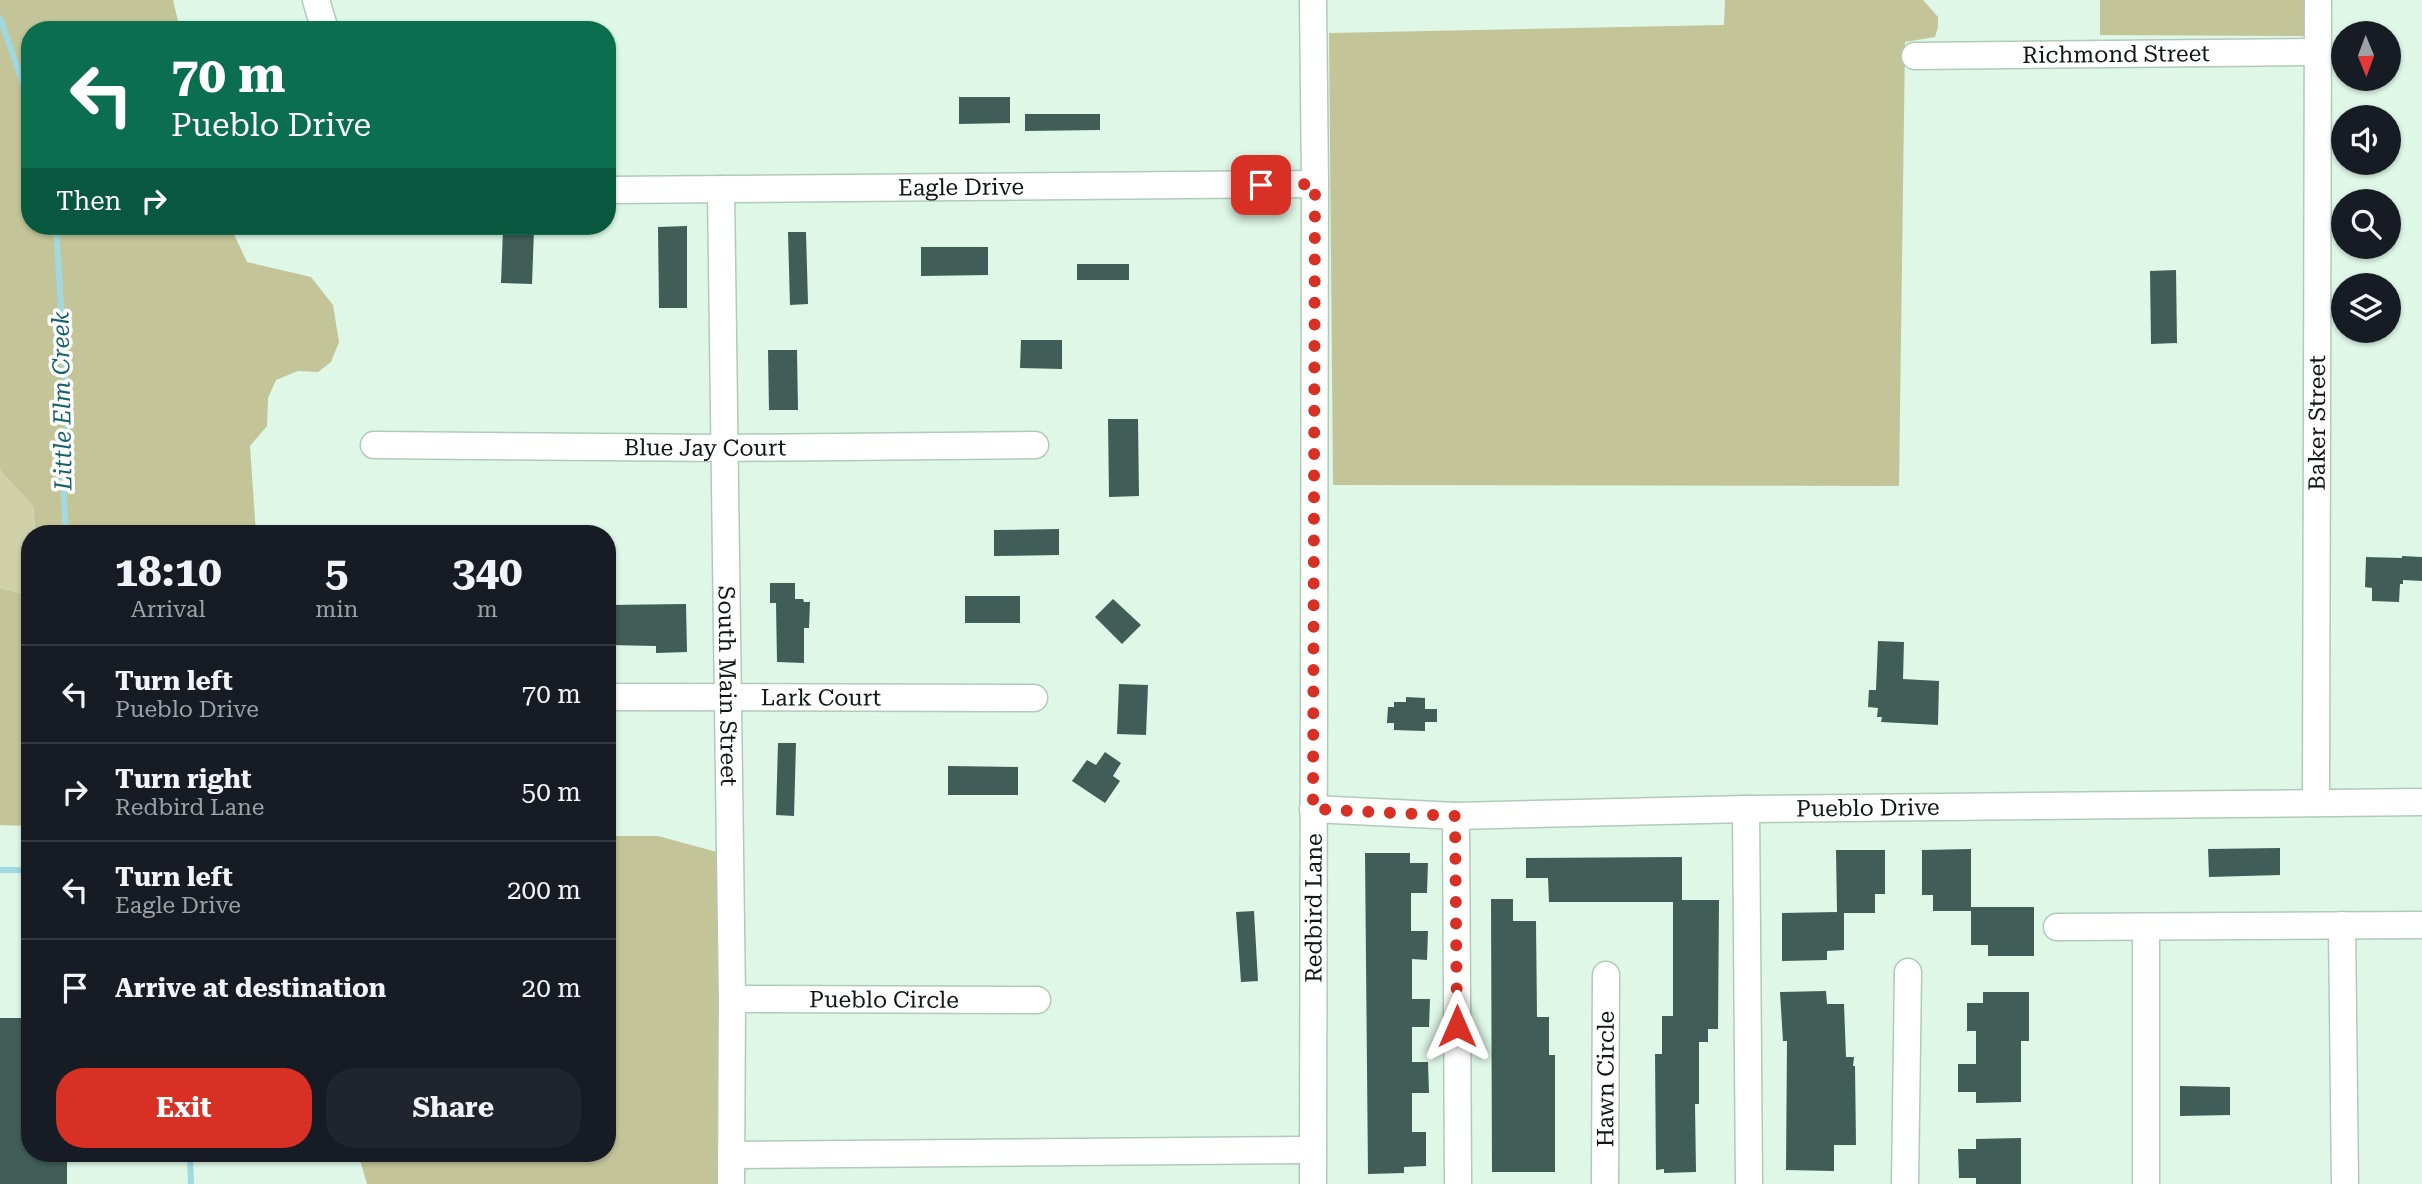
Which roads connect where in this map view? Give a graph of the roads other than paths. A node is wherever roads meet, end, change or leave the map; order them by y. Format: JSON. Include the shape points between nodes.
{"nodes":[{"id":1,"x":316,"y":0,"type":"edge"},
{"id":2,"x":1313,"y":0,"type":"edge"},
{"id":3,"x":2318,"y":0,"type":"edge"},
{"id":4,"x":322,"y":21,"type":"edge"},
{"id":5,"x":2317,"y":52,"type":"junction"},
{"id":6,"x":1915,"y":56,"type":"dead end"},
{"id":7,"x":1315,"y":184,"type":"junction"},
{"id":8,"x":721,"y":189,"type":"junction"},
{"id":9,"x":616,"y":190,"type":"edge"},
{"id":10,"x":374,"y":445,"type":"dead end"},
{"id":11,"x":1035,"y":445,"type":"dead end"},
{"id":12,"x":724,"y":448,"type":"junction"},
{"id":13,"x":729,"y":695,"type":"junction"},
{"id":14,"x":616,"y":697,"type":"edge"},
{"id":15,"x":1034,"y":698,"type":"dead end"},
{"id":16,"x":2422,"y":802,"type":"edge"},
{"id":17,"x":2316,"y":803,"type":"junction"},
{"id":18,"x":1745,"y":808,"type":"junction"},
{"id":19,"x":1313,"y":809,"type":"junction"},
{"id":20,"x":1455,"y":816,"type":"junction"},
{"id":21,"x":2342,"y":925,"type":"junction"},
{"id":22,"x":2422,"y":925,"type":"edge"},
{"id":23,"x":2057,"y":927,"type":"dead end"},
{"id":24,"x":2146,"y":928,"type":"junction"},
{"id":25,"x":1908,"y":972,"type":"dead end"},
{"id":26,"x":1606,"y":975,"type":"dead end"},
{"id":27,"x":732,"y":999,"type":"junction"},
{"id":28,"x":1037,"y":1000,"type":"dead end"},
{"id":29,"x":1313,"y":1150,"type":"junction"},
{"id":30,"x":731,"y":1155,"type":"junction"},
{"id":31,"x":731,"y":1184,"type":"edge"},
{"id":32,"x":1313,"y":1184,"type":"edge"},
{"id":33,"x":1458,"y":1184,"type":"edge"},
{"id":34,"x":1605,"y":1184,"type":"edge"},
{"id":35,"x":1749,"y":1184,"type":"edge"},
{"id":36,"x":1905,"y":1184,"type":"edge"},
{"id":37,"x":2146,"y":1184,"type":"edge"},
{"id":38,"x":2345,"y":1184,"type":"edge"}],
"edges":[{"from":1,"to":4,"type":"street"},
{"from":2,"to":7,"type":"street","name":"Redbird Lane"},
{"from":3,"to":5,"type":"street","name":"Baker Street"},
{"from":5,"to":6,"type":"street","name":"Richmond Street"},
{"from":5,"to":17,"type":"street","name":"Baker Street"},
{"from":7,"to":8,"type":"street","name":"Eagle Drive"},
{"from":7,"to":19,"type":"street","name":"Redbird Lane"},
{"from":8,"to":9,"type":"street","name":"Eagle Drive"},
{"from":8,"to":12,"type":"street","name":"South Main Street"},
{"from":10,"to":12,"type":"street","name":"Blue Jay Court"},
{"from":11,"to":12,"type":"street","name":"Blue Jay Court"},
{"from":12,"to":13,"type":"street","name":"South Main Street"},
{"from":13,"to":14,"type":"street","name":"Lark Court"},
{"from":13,"to":15,"type":"street","name":"Lark Court"},
{"from":13,"to":27,"type":"street","name":"South Main Street"},
{"from":16,"to":17,"type":"street","name":"Pueblo Drive"},
{"from":17,"to":18,"type":"street","name":"Pueblo Drive"},
{"from":18,"to":20,"type":"street","name":"Pueblo Drive"},
{"from":18,"to":35,"type":"street"},
{"from":19,"to":20,"type":"street","name":"Pueblo Drive"},
{"from":19,"to":29,"type":"street","name":"Redbird Lane"},
{"from":20,"to":33,"type":"street"},
{"from":21,"to":22,"type":"street"},
{"from":21,"to":24,"type":"street"},
{"from":21,"to":38,"type":"street"},
{"from":23,"to":24,"type":"street"},
{"from":24,"to":37,"type":"street"},
{"from":25,"to":36,"type":"street"},
{"from":26,"to":34,"type":"street","name":"Hawn Circle"},
{"from":27,"to":28,"type":"street","name":"Pueblo Circle"},
{"from":27,"to":30,"type":"street","name":"South Main Street"},
{"from":29,"to":30,"type":"street"},
{"from":29,"to":32,"type":"street","name":"Redbird Lane"},
{"from":30,"to":31,"type":"street","name":"South Main Street"}]}
